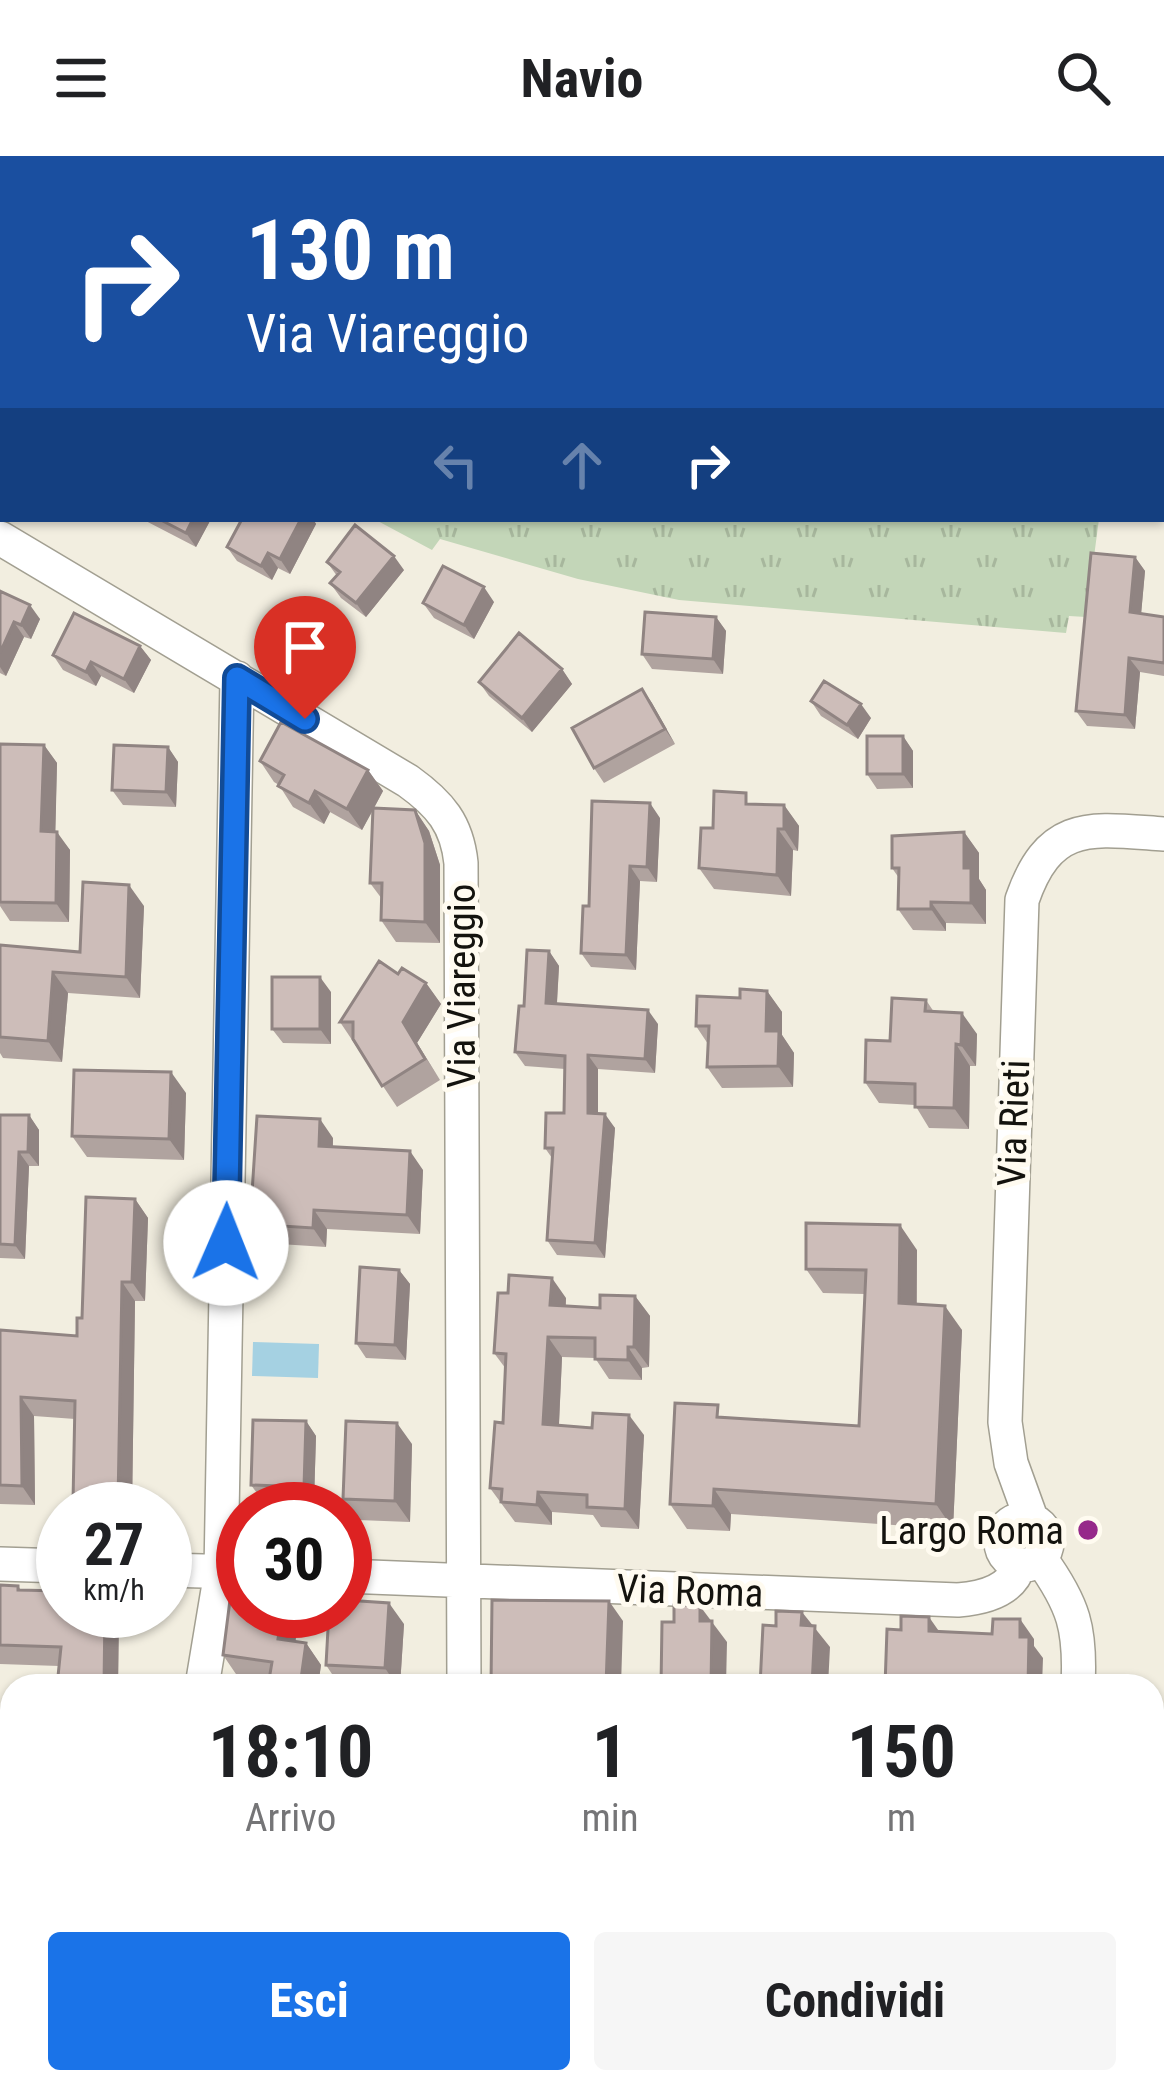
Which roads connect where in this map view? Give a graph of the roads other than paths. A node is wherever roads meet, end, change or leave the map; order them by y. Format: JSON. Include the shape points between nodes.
{"nodes":[{"id":1,"x":0,"y":538,"type":"edge"},
{"id":2,"x":237,"y":678,"type":"junction"},
{"id":3,"x":1164,"y":834,"type":"edge"},
{"id":4,"x":233,"y":1482,"type":"edge"},
{"id":5,"x":1029,"y":1562,"type":"junction"},
{"id":6,"x":0,"y":1564,"type":"edge"},
{"id":7,"x":36,"y":1565,"type":"edge"},
{"id":8,"x":372,"y":1577,"type":"edge"},
{"id":9,"x":464,"y":1580,"type":"junction"},
{"id":10,"x":216,"y":1633,"type":"edge"},
{"id":11,"x":205,"y":1674,"type":"edge"},
{"id":12,"x":464,"y":1674,"type":"edge"},
{"id":13,"x":1079,"y":1674,"type":"edge"}],
"edges":[{"from":1,"to":2,"type":"street","name":"Via Viareggio"},
{"from":2,"to":4,"type":"street"},
{"from":2,"to":9,"type":"street","name":"Via Viareggio","via":[[422,791],[456,833]]},
{"from":3,"to":5,"type":"street","name":"Via Rieti","via":[[1074,832],[1047,852],[1022,900],[1005,1422],[1032,1521],[1017,1520],[1001,1536],[1006,1557]]},
{"from":5,"to":9,"type":"street","name":"Via Roma","via":[[999,1589],[958,1600]]},
{"from":5,"to":13,"type":"street","via":[[1067,1595],[1080,1640]]},
{"from":6,"to":7,"type":"street"},
{"from":8,"to":9,"type":"street","name":"Via Roma"},
{"from":9,"to":12,"type":"street","name":"Via Viareggio"},
{"from":10,"to":11,"type":"street"}]}
